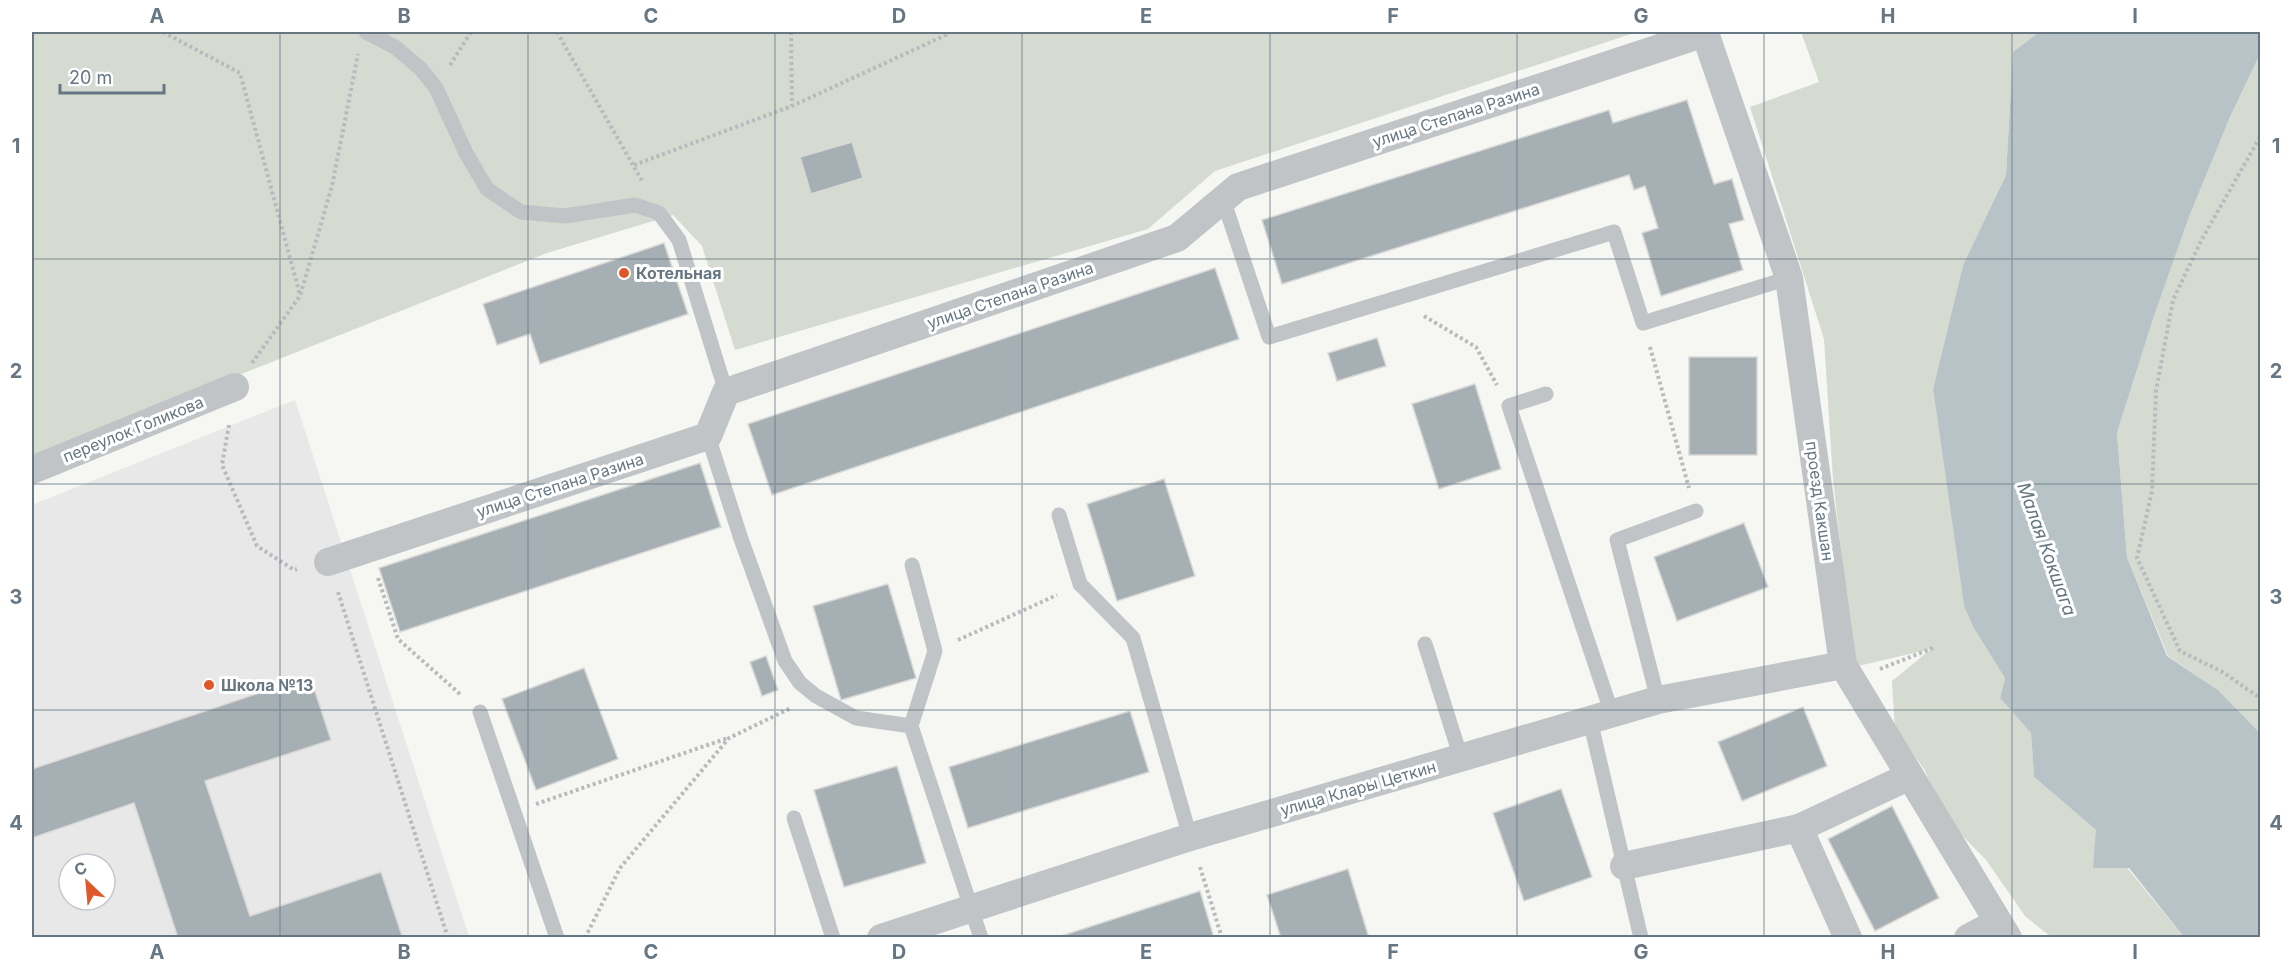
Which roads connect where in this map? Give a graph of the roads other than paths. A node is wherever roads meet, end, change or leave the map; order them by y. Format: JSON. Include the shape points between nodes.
{"nodes":[{"id":1,"x":1705,"y":33,"type":"edge"},
{"id":2,"x":363,"y":37,"type":"edge"},
{"id":3,"x":1223,"y":199,"type":"junction"},
{"id":4,"x":1789,"y":278,"type":"junction"},
{"id":5,"x":235,"y":387,"type":"road end"},
{"id":6,"x":726,"y":393,"type":"junction"},
{"id":7,"x":1546,"y":394,"type":"dead end"},
{"id":8,"x":708,"y":436,"type":"junction"},
{"id":9,"x":32,"y":470,"type":"edge"},
{"id":10,"x":1696,"y":511,"type":"road end"},
{"id":11,"x":1059,"y":514,"type":"dead end"},
{"id":12,"x":328,"y":562,"type":"road end"},
{"id":13,"x":912,"y":566,"type":"dead end"},
{"id":14,"x":1425,"y":644,"type":"dead end"},
{"id":15,"x":1847,"y":672,"type":"junction"},
{"id":16,"x":1658,"y":700,"type":"junction"},
{"id":17,"x":480,"y":712,"type":"road end"},
{"id":18,"x":1601,"y":717,"type":"junction"},
{"id":19,"x":911,"y":726,"type":"junction"},
{"id":20,"x":1461,"y":758,"type":"junction"},
{"id":21,"x":1910,"y":776,"type":"junction"},
{"id":22,"x":794,"y":818,"type":"dead end"},
{"id":23,"x":1799,"y":828,"type":"junction"},
{"id":24,"x":1190,"y":837,"type":"junction"},
{"id":25,"x":1624,"y":866,"type":"junction"},
{"id":26,"x":972,"y":908,"type":"junction"},
{"id":27,"x":2003,"y":930,"type":"edge"},
{"id":28,"x":557,"y":938,"type":"edge"},
{"id":29,"x":833,"y":938,"type":"edge"},
{"id":30,"x":881,"y":938,"type":"edge"},
{"id":31,"x":981,"y":938,"type":"edge"},
{"id":32,"x":1641,"y":938,"type":"edge"},
{"id":33,"x":1848,"y":938,"type":"edge"},
{"id":34,"x":1968,"y":938,"type":"edge"}],
"edges":[{"from":1,"to":3,"type":"street","name":"улица Степана Разина","via":[[1238,187]]},
{"from":1,"to":4,"type":"street","name":"проезд Какшан"},
{"from":2,"to":6,"type":"lane","via":[[403,54],[421,69],[436,88],[466,153],[488,189],[521,212],[565,216],[635,205],[659,213],[679,240]]},
{"from":3,"to":4,"type":"lane","via":[[1269,337],[1614,232],[1643,324]]},
{"from":3,"to":6,"type":"street","name":"улица Степана Разина","via":[[1177,238]]},
{"from":4,"to":15,"type":"street","name":"проезд Какшан"},
{"from":5,"to":9,"type":"street","name":"переулок Голикова"},
{"from":6,"to":8,"type":"street"},
{"from":7,"to":18,"type":"lane","via":[[1509,406]]},
{"from":8,"to":12,"type":"street","name":"улица Степана Разина"},
{"from":8,"to":19,"type":"lane","via":[[785,661],[800,683],[856,718]]},
{"from":10,"to":16,"type":"lane","via":[[1617,540]]},
{"from":11,"to":24,"type":"lane","via":[[1080,584],[1133,638]]},
{"from":13,"to":19,"type":"lane","via":[[935,651]]},
{"from":14,"to":20,"type":"lane"},
{"from":15,"to":16,"type":"street","name":"улица Клары Цеткин"},
{"from":15,"to":21,"type":"street","name":"проезд Какшан"},
{"from":16,"to":18,"type":"street","name":"улица Клары Цеткин"},
{"from":17,"to":28,"type":"lane"},
{"from":18,"to":20,"type":"street","name":"улица Клары Цеткин"},
{"from":18,"to":25,"type":"lane"},
{"from":19,"to":26,"type":"lane"},
{"from":20,"to":24,"type":"street","name":"улица Клары Цеткин"},
{"from":21,"to":23,"type":"street"},
{"from":21,"to":27,"type":"street","name":"проезд Какшан"},
{"from":22,"to":29,"type":"lane"},
{"from":23,"to":25,"type":"street"},
{"from":23,"to":33,"type":"street"},
{"from":24,"to":26,"type":"street","name":"улица Клары Цеткин"},
{"from":25,"to":32,"type":"lane"},
{"from":26,"to":30,"type":"street","name":"улица Клары Цеткин"},
{"from":26,"to":31,"type":"lane"},
{"from":27,"to":34,"type":"street"}]}
